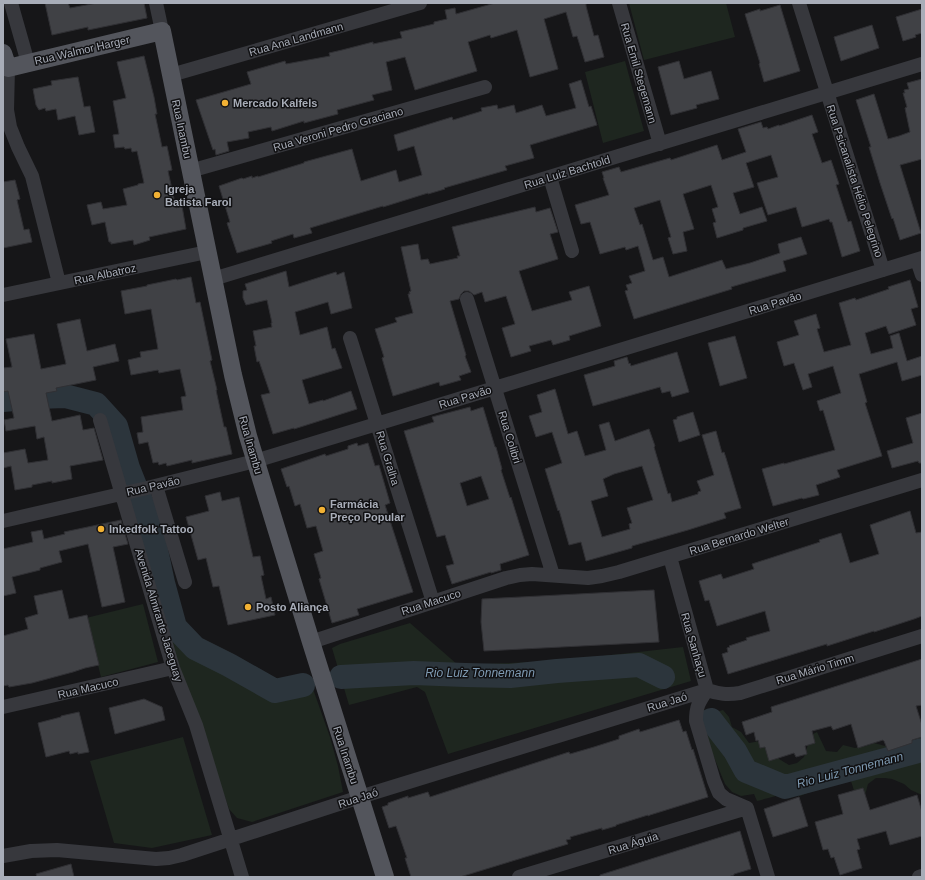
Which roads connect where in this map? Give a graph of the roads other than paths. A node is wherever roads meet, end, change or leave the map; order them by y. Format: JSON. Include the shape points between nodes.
{"nodes":[{"id":1,"x":11,"y":3,"type":"edge"},
{"id":2,"x":156,"y":3,"type":"edge"},
{"id":3,"x":420,"y":3,"type":"edge"},
{"id":4,"x":619,"y":3,"type":"edge"},
{"id":5,"x":799,"y":3,"type":"edge"},
{"id":6,"x":162,"y":31,"type":"junction"},
{"id":7,"x":4,"y":63,"type":"edge"},
{"id":8,"x":28,"y":63,"type":"junction"},
{"id":9,"x":922,"y":64,"type":"edge"},
{"id":10,"x":171,"y":75,"type":"junction"},
{"id":11,"x":485,"y":87,"type":"dead end"},
{"id":12,"x":827,"y":93,"type":"junction"},
{"id":13,"x":660,"y":144,"type":"junction"},
{"id":14,"x":190,"y":171,"type":"junction"},
{"id":15,"x":550,"y":177,"type":"junction"},
{"id":16,"x":572,"y":251,"type":"dead end"},
{"id":17,"x":207,"y":252,"type":"junction"},
{"id":18,"x":920,"y":259,"type":"edge"},
{"id":19,"x":884,"y":270,"type":"junction"},
{"id":20,"x":922,"y":275,"type":"edge"},
{"id":21,"x":213,"y":279,"type":"junction"},
{"id":22,"x":59,"y":283,"type":"junction"},
{"id":23,"x":3,"y":295,"type":"edge"},
{"id":24,"x":467,"y":299,"type":"dead end"},
{"id":25,"x":350,"y":338,"type":"dead end"},
{"id":26,"x":495,"y":388,"type":"junction"},
{"id":27,"x":100,"y":420,"type":"dead end"},
{"id":28,"x":377,"y":424,"type":"junction"},
{"id":29,"x":255,"y":461,"type":"junction"},
{"id":30,"x":922,"y":480,"type":"edge"},
{"id":31,"x":152,"y":487,"type":"junction"},
{"id":32,"x":125,"y":493,"type":"junction"},
{"id":33,"x":3,"y":520,"type":"edge"},
{"id":34,"x":670,"y":557,"type":"junction"},
{"id":35,"x":553,"y":575,"type":"junction"},
{"id":36,"x":185,"y":582,"type":"dead end"},
{"id":37,"x":433,"y":602,"type":"junction"},
{"id":38,"x":922,"y":636,"type":"edge"},
{"id":39,"x":311,"y":642,"type":"junction"},
{"id":40,"x":173,"y":668,"type":"junction"},
{"id":41,"x":706,"y":690,"type":"junction"},
{"id":42,"x":3,"y":707,"type":"edge"},
{"id":43,"x":360,"y":797,"type":"junction"},
{"id":44,"x":747,"y":808,"type":"junction"},
{"id":45,"x":231,"y":839,"type":"junction"},
{"id":46,"x":3,"y":856,"type":"edge"},
{"id":47,"x":242,"y":877,"type":"edge"},
{"id":48,"x":385,"y":877,"type":"edge"},
{"id":49,"x":519,"y":877,"type":"edge"},
{"id":50,"x":768,"y":877,"type":"edge"}],
"edges":[{"from":1,"to":8,"type":"street"},
{"from":2,"to":6,"type":"street","name":"Rua Inambu"},
{"from":3,"to":10,"type":"street","name":"Rua Ana Landmann"},
{"from":4,"to":13,"type":"street","name":"Rua Emil Stegemann"},
{"from":5,"to":12,"type":"street","name":"Rua Psicanalista Hélio Pelegrino"},
{"from":6,"to":8,"type":"main road","name":"Rua Walmor Harger"},
{"from":6,"to":10,"type":"main road","name":"Rua Inambu"},
{"from":7,"to":8,"type":"main road","name":"Rua Walmor Harger"},
{"from":7,"to":22,"type":"street","via":[[10,127],[32,176]]},
{"from":9,"to":12,"type":"street","name":"Rua Luiz Bachtold"},
{"from":10,"to":14,"type":"main road","name":"Rua Inambu"},
{"from":11,"to":14,"type":"street","name":"Rua Veroni Pedro Graciano"},
{"from":12,"to":13,"type":"street","name":"Rua Luiz Bachtold"},
{"from":12,"to":19,"type":"street","name":"Rua Psicanalista Hélio Pelegrino"},
{"from":13,"to":15,"type":"street","name":"Rua Luiz Bachtold"},
{"from":14,"to":17,"type":"main road","name":"Rua Inambu"},
{"from":15,"to":16,"type":"street"},
{"from":15,"to":21,"type":"street","name":"Rua Luiz Bachtold"},
{"from":17,"to":21,"type":"main road","name":"Rua Inambu"},
{"from":17,"to":22,"type":"street","name":"Rua Albatroz"},
{"from":18,"to":19,"type":"street","name":"Rua Pavão"},
{"from":18,"to":20,"type":"street"},
{"from":19,"to":26,"type":"street","name":"Rua Pavão"},
{"from":21,"to":29,"type":"main road","name":"Rua Inambu","via":[[234,382]]},
{"from":22,"to":23,"type":"street","name":"Rua Albatroz"},
{"from":24,"to":26,"type":"street","name":"Rua Colibri"},
{"from":25,"to":28,"type":"street","name":"Rua Gralha"},
{"from":26,"to":28,"type":"street","name":"Rua Pavão"},
{"from":26,"to":35,"type":"street","name":"Rua Colibri"},
{"from":27,"to":32,"type":"street","name":"Avenida Almirante Jaceguay"},
{"from":28,"to":29,"type":"street","name":"Rua Pavão"},
{"from":28,"to":37,"type":"street","name":"Rua Gralha"},
{"from":29,"to":31,"type":"street","name":"Rua Pavão"},
{"from":29,"to":39,"type":"main road","name":"Rua Inambu"},
{"from":30,"to":34,"type":"street","name":"Rua Bernardo Welter"},
{"from":31,"to":32,"type":"street","name":"Rua Pavão"},
{"from":31,"to":36,"type":"street"},
{"from":32,"to":33,"type":"street","name":"Rua Pavão"},
{"from":32,"to":40,"type":"street","name":"Avenida Almirante Jaceguay"},
{"from":34,"to":35,"type":"street","name":"Rua Bernardo Welter","via":[[602,576],[588,578]]},
{"from":34,"to":41,"type":"street","name":"Rua Sanhaçu"},
{"from":35,"to":37,"type":"street","name":"Rua Macuco","via":[[532,574],[506,578]]},
{"from":37,"to":39,"type":"street","name":"Rua Macuco"},
{"from":38,"to":41,"type":"street","name":"Rua Mário Timm","via":[[740,692],[719,694]]},
{"from":39,"to":43,"type":"main road","name":"Rua Inambu"},
{"from":40,"to":42,"type":"street","name":"Rua Macuco"},
{"from":40,"to":45,"type":"street","name":"Avenida Almirante Jaceguay","via":[[196,725]]},
{"from":41,"to":43,"type":"street","name":"Rua Jaó"},
{"from":41,"to":44,"type":"street","name":"Rua Sanhaçu","via":[[696,712],[696,721],[714,782],[719,793],[726,799]]},
{"from":43,"to":45,"type":"street","name":"Rua Jaó"},
{"from":43,"to":48,"type":"main road","name":"Rua Inambu"},
{"from":44,"to":49,"type":"street","name":"Rua Águia"},
{"from":44,"to":50,"type":"street"},
{"from":45,"to":46,"type":"street","name":"Rua Jaó","via":[[169,858],[139,858],[57,850]]},
{"from":45,"to":47,"type":"street","name":"Avenida Almirante Jaceguay"}]}
